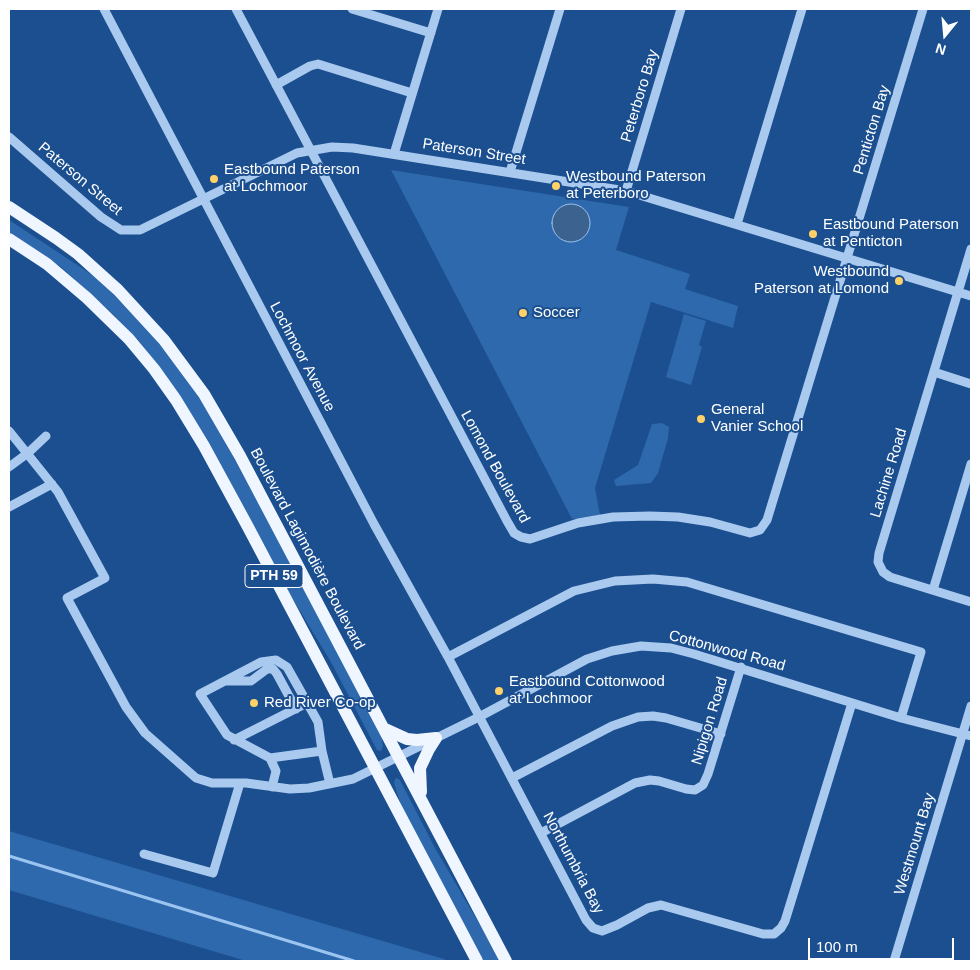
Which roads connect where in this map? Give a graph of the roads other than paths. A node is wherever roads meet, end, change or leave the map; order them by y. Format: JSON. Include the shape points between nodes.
{"nodes":[{"id":1,"x":104,"y":9,"type":"edge"},
{"id":2,"x":236,"y":9,"type":"edge"},
{"id":3,"x":352,"y":9,"type":"edge"},
{"id":4,"x":438,"y":9,"type":"edge"},
{"id":5,"x":560,"y":9,"type":"edge"},
{"id":6,"x":681,"y":9,"type":"edge"},
{"id":7,"x":802,"y":9,"type":"edge"},
{"id":8,"x":923,"y":9,"type":"edge"},
{"id":9,"x":431,"y":33,"type":"junction"},
{"id":10,"x":276,"y":85,"type":"junction"},
{"id":11,"x":412,"y":93,"type":"junction"},
{"id":12,"x":9,"y":137,"type":"edge"},
{"id":13,"x":312,"y":151,"type":"junction"},
{"id":14,"x":394,"y":154,"type":"junction"},
{"id":15,"x":510,"y":172,"type":"junction"},
{"id":16,"x":626,"y":191,"type":"junction"},
{"id":17,"x":204,"y":199,"type":"junction"},
{"id":18,"x":9,"y":208,"type":"edge"},
{"id":19,"x":737,"y":224,"type":"junction"},
{"id":20,"x":9,"y":239,"type":"edge"},
{"id":21,"x":971,"y":249,"type":"edge"},
{"id":22,"x":847,"y":258,"type":"junction"},
{"id":23,"x":958,"y":292,"type":"junction"},
{"id":24,"x":971,"y":296,"type":"edge"},
{"id":25,"x":934,"y":372,"type":"junction"},
{"id":26,"x":971,"y":384,"type":"edge"},
{"id":27,"x":9,"y":431,"type":"edge"},
{"id":28,"x":46,"y":436,"type":"dead end"},
{"id":29,"x":28,"y":454,"type":"junction"},
{"id":30,"x":971,"y":464,"type":"edge"},
{"id":31,"x":9,"y":467,"type":"edge"},
{"id":32,"x":52,"y":484,"type":"junction"},
{"id":33,"x":9,"y":506,"type":"edge"},
{"id":34,"x":933,"y":590,"type":"junction"},
{"id":35,"x":971,"y":602,"type":"edge"},
{"id":36,"x":448,"y":657,"type":"junction"},
{"id":37,"x":741,"y":667,"type":"junction"},
{"id":38,"x":224,"y":681,"type":"junction"},
{"id":39,"x":308,"y":703,"type":"junction"},
{"id":40,"x":852,"y":703,"type":"junction"},
{"id":41,"x":971,"y":706,"type":"edge"},
{"id":42,"x":296,"y":709,"type":"junction"},
{"id":43,"x":479,"y":717,"type":"junction"},
{"id":44,"x":901,"y":718,"type":"junction"},
{"id":45,"x":385,"y":729,"type":"junction"},
{"id":46,"x":721,"y":734,"type":"junction"},
{"id":47,"x":967,"y":735,"type":"edge"},
{"id":48,"x":436,"y":738,"type":"junction"},
{"id":49,"x":234,"y":740,"type":"junction"},
{"id":50,"x":322,"y":751,"type":"junction"},
{"id":51,"x":399,"y":757,"type":"junction"},
{"id":52,"x":270,"y":758,"type":"junction"},
{"id":53,"x":375,"y":769,"type":"junction"},
{"id":54,"x":512,"y":778,"type":"junction"},
{"id":55,"x":240,"y":783,"type":"junction"},
{"id":56,"x":330,"y":784,"type":"junction"},
{"id":57,"x":272,"y":786,"type":"junction"},
{"id":58,"x":422,"y":799,"type":"junction"},
{"id":59,"x":541,"y":832,"type":"junction"},
{"id":60,"x":144,"y":854,"type":"dead end"},
{"id":61,"x":477,"y":961,"type":"edge"},
{"id":62,"x":506,"y":961,"type":"edge"},
{"id":63,"x":894,"y":961,"type":"edge"}],
"edges":[{"from":1,"to":17,"type":"street","name":"Lochmoor Avenue"},
{"from":2,"to":10,"type":"street"},
{"from":3,"to":9,"type":"street"},
{"from":4,"to":9,"type":"street"},
{"from":5,"to":15,"type":"street"},
{"from":6,"to":16,"type":"street","name":"Peterboro Bay"},
{"from":7,"to":19,"type":"street"},
{"from":8,"to":22,"type":"street","name":"Penticton Bay"},
{"from":9,"to":11,"type":"street"},
{"from":10,"to":11,"type":"street","via":[[318,64]]},
{"from":10,"to":13,"type":"street"},
{"from":11,"to":14,"type":"street"},
{"from":12,"to":17,"type":"street","name":"Paterson Street","via":[[101,217],[121,230],[140,230]]},
{"from":13,"to":14,"type":"street","name":"Paterson Street","via":[[332,147]]},
{"from":13,"to":17,"type":"street","name":"Paterson Street","via":[[286,157]]},
{"from":13,"to":22,"type":"street","name":"Lomond Boulevard","via":[[507,521],[514,533],[521,537],[530,538],[578,523],[622,516],[678,517],[750,532],[760,530],[767,520]]},
{"from":14,"to":15,"type":"street","name":"Paterson Street"},
{"from":15,"to":16,"type":"street","name":"Paterson Street"},
{"from":16,"to":19,"type":"street","name":"Paterson Street"},
{"from":17,"to":36,"type":"street","name":"Lochmoor Avenue","via":[[374,525]]},
{"from":18,"to":45,"type":"main road","name":"Boulevard Lagimodière Boulevard","number":"PTH 59","via":[[56,238],[99,272],[138,310],[182,362],[233,442]]},
{"from":19,"to":22,"type":"street","name":"Paterson Street"},
{"from":20,"to":53,"type":"main road","number":"PTH 59","via":[[47,264],[94,304],[129,339],[176,400],[217,470]]},
{"from":21,"to":23,"type":"street","name":"Lachine Road"},
{"from":22,"to":23,"type":"street","name":"Paterson Street"},
{"from":23,"to":24,"type":"street","name":"Paterson Street"},
{"from":23,"to":25,"type":"street","name":"Lachine Road"},
{"from":25,"to":26,"type":"street"},
{"from":25,"to":34,"type":"street","name":"Lachine Road","via":[[878,562],[882,572],[890,577]]},
{"from":27,"to":29,"type":"street"},
{"from":28,"to":29,"type":"street"},
{"from":29,"to":31,"type":"street"},
{"from":29,"to":32,"type":"street"},
{"from":30,"to":34,"type":"street"},
{"from":32,"to":33,"type":"street"},
{"from":32,"to":55,"type":"street","name":"Cottonwood Road","via":[[105,578],[67,598],[126,707],[145,733],[196,778],[212,783]]},
{"from":34,"to":35,"type":"street","name":"Lachine Road"},
{"from":36,"to":43,"type":"street","name":"Lochmoor Avenue"},
{"from":36,"to":44,"type":"street","via":[[574,591],[615,581],[653,579],[687,582],[921,652]]},
{"from":37,"to":40,"type":"street","name":"Cottonwood Road"},
{"from":37,"to":43,"type":"street","name":"Cottonwood Road","via":[[671,648],[641,646],[612,651],[587,659]]},
{"from":37,"to":46,"type":"street","name":"Nipigon Road"},
{"from":38,"to":39,"type":"street","via":[[260,662],[276,660],[287,667]]},
{"from":38,"to":42,"type":"street","via":[[251,681],[272,669]]},
{"from":38,"to":49,"type":"street","via":[[200,694],[227,735]]},
{"from":39,"to":42,"type":"street"},
{"from":39,"to":50,"type":"street","via":[[318,722]]},
{"from":40,"to":44,"type":"street","name":"Cottonwood Road"},
{"from":40,"to":59,"type":"street","name":"Northumbria Bay","via":[[785,921],[774,934],[661,905],[602,931],[593,928]]},
{"from":41,"to":47,"type":"street","name":"Westmount Bay"},
{"from":42,"to":49,"type":"street"},
{"from":43,"to":48,"type":"street","name":"Cottonwood Road"},
{"from":43,"to":54,"type":"street","name":"Northumbria Bay"},
{"from":44,"to":47,"type":"street","name":"Cottonwood Road"},
{"from":45,"to":48,"type":"main road","via":[[417,740]]},
{"from":45,"to":51,"type":"main road","name":"Boulevard Lagimodière Boulevard","number":"PTH 59"},
{"from":46,"to":54,"type":"street","via":[[666,718],[638,717],[612,726]]},
{"from":46,"to":59,"type":"street","name":"Nipigon Road","via":[[703,785],[695,790],[659,781],[635,783]]},
{"from":47,"to":63,"type":"street","name":"Westmount Bay"},
{"from":48,"to":51,"type":"street","name":"Cottonwood Road"},
{"from":48,"to":58,"type":"main road","via":[[420,768]]},
{"from":49,"to":52,"type":"street"},
{"from":50,"to":52,"type":"street"},
{"from":50,"to":56,"type":"street"},
{"from":51,"to":53,"type":"street","name":"Cottonwood Road"},
{"from":51,"to":58,"type":"main road","name":"Boulevard Lagimodière Boulevard","number":"PTH 59"},
{"from":52,"to":57,"type":"street","via":[[276,771]]},
{"from":53,"to":56,"type":"street","name":"Cottonwood Road","via":[[353,779]]},
{"from":53,"to":61,"type":"main road","number":"PTH 59"},
{"from":54,"to":59,"type":"street","name":"Northumbria Bay"},
{"from":55,"to":57,"type":"street","name":"Cottonwood Road"},
{"from":55,"to":60,"type":"street","via":[[213,874]]},
{"from":56,"to":57,"type":"street","name":"Cottonwood Road","via":[[309,788]]},
{"from":58,"to":62,"type":"main road","name":"Boulevard Lagimodière Boulevard","number":"PTH 59"}]}
